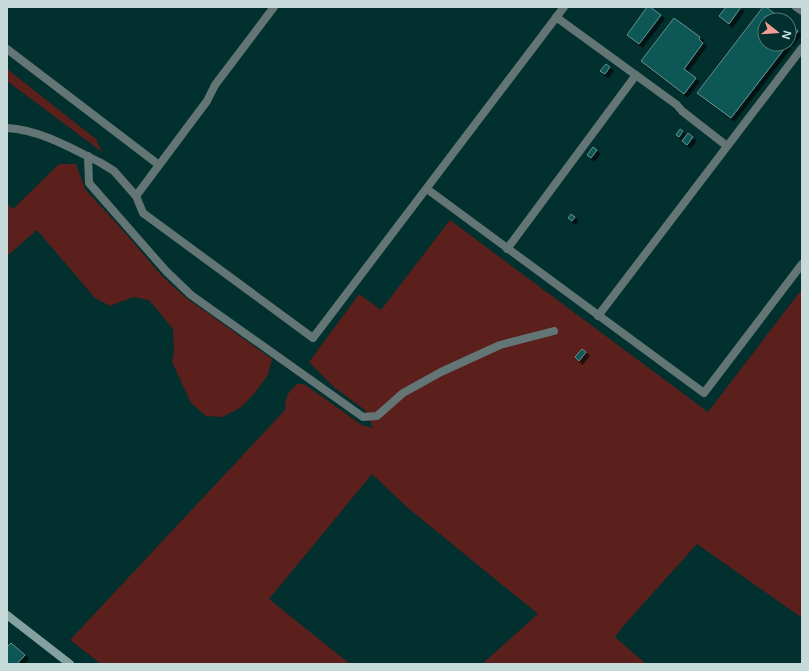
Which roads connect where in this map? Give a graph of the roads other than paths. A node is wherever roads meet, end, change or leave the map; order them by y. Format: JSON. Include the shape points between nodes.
{"nodes":[{"id":1,"x":274,"y":7,"type":"edge"},
{"id":2,"x":564,"y":7,"type":"edge"},
{"id":3,"x":796,"y":7,"type":"edge"},
{"id":4,"x":802,"y":11,"type":"edge"},
{"id":5,"x":556,"y":17,"type":"junction"},
{"id":6,"x":802,"y":48,"type":"edge"},
{"id":7,"x":7,"y":49,"type":"edge"},
{"id":8,"x":636,"y":74,"type":"junction"},
{"id":9,"x":7,"y":128,"type":"edge"},
{"id":10,"x":727,"y":146,"type":"junction"},
{"id":11,"x":88,"y":156,"type":"junction"},
{"id":12,"x":159,"y":164,"type":"junction"},
{"id":13,"x":427,"y":189,"type":"junction"},
{"id":14,"x":136,"y":196,"type":"junction"},
{"id":15,"x":506,"y":249,"type":"junction"},
{"id":16,"x":802,"y":264,"type":"edge"},
{"id":17,"x":598,"y":316,"type":"junction"},
{"id":18,"x":554,"y":332,"type":"dead end"},
{"id":19,"x":7,"y":616,"type":"edge"},
{"id":20,"x":70,"y":664,"type":"edge"}],
"edges":[{"from":1,"to":12,"type":"street","via":[[215,85],[208,101]]},
{"from":2,"to":5,"type":"street"},
{"from":3,"to":4,"type":"street"},
{"from":5,"to":8,"type":"street"},
{"from":5,"to":13,"type":"street"},
{"from":6,"to":10,"type":"street"},
{"from":7,"to":12,"type":"street"},
{"from":8,"to":10,"type":"street"},
{"from":8,"to":15,"type":"street"},
{"from":9,"to":11,"type":"street","via":[[20,128],[36,133]]},
{"from":10,"to":17,"type":"street"},
{"from":11,"to":14,"type":"street","via":[[114,171]]},
{"from":11,"to":18,"type":"street","via":[[89,183],[191,295],[363,417],[377,416],[403,393],[500,345]]},
{"from":12,"to":14,"type":"street"},
{"from":13,"to":14,"type":"street","via":[[313,338],[143,213]]},
{"from":13,"to":15,"type":"street"},
{"from":15,"to":17,"type":"street"},
{"from":16,"to":17,"type":"street","via":[[704,394]]},
{"from":19,"to":20,"type":"main road"}]}
